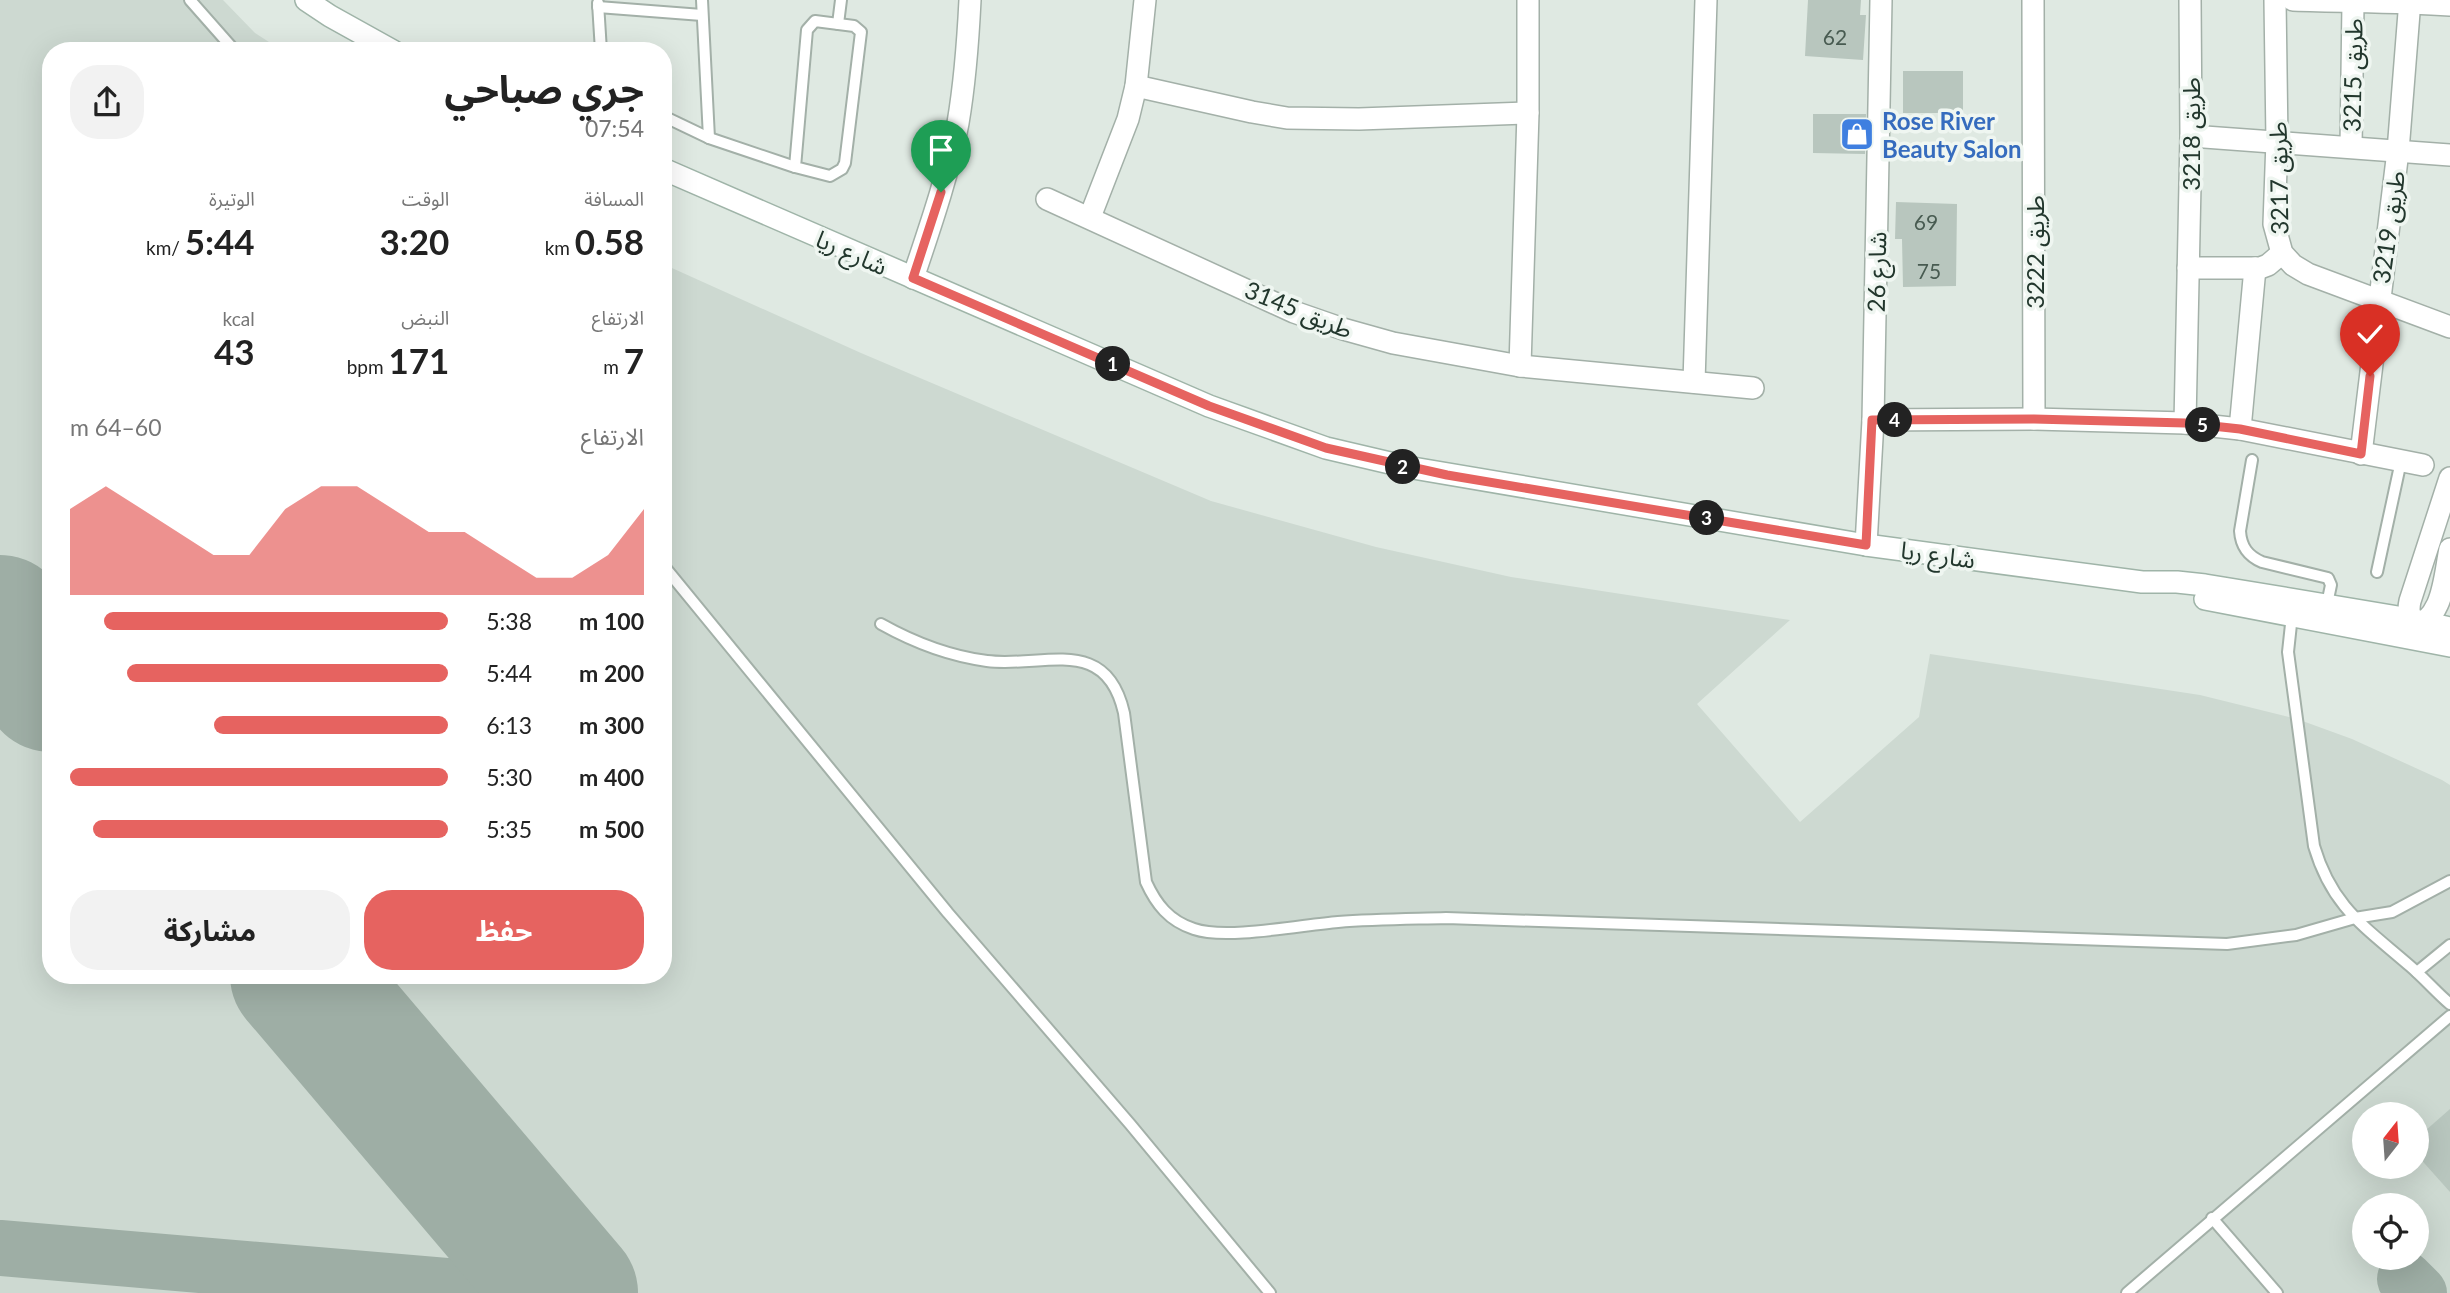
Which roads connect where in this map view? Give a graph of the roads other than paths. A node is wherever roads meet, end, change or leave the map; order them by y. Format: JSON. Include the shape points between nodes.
{"nodes":[{"id":1,"x":190,"y":0,"type":"edge"},
{"id":2,"x":306,"y":0,"type":"edge"},
{"id":3,"x":702,"y":0,"type":"edge"},
{"id":4,"x":841,"y":0,"type":"edge"},
{"id":5,"x":970,"y":0,"type":"edge"},
{"id":6,"x":1145,"y":0,"type":"edge"},
{"id":7,"x":1528,"y":0,"type":"edge"},
{"id":8,"x":1706,"y":0,"type":"edge"},
{"id":9,"x":1881,"y":0,"type":"edge"},
{"id":10,"x":2034,"y":0,"type":"edge"},
{"id":11,"x":2190,"y":0,"type":"edge"},
{"id":12,"x":2274,"y":0,"type":"edge"},
{"id":13,"x":2293,"y":0,"type":"edge"},
{"id":14,"x":2410,"y":1,"type":"edge"},
{"id":15,"x":2353,"y":3,"type":"junction"},
{"id":16,"x":598,"y":4,"type":"edge"},
{"id":17,"x":2450,"y":5,"type":"edge"},
{"id":18,"x":702,"y":15,"type":"junction"},
{"id":19,"x":838,"y":24,"type":"junction"},
{"id":20,"x":227,"y":42,"type":"edge"},
{"id":21,"x":377,"y":42,"type":"edge"},
{"id":22,"x":600,"y":42,"type":"edge"},
{"id":23,"x":1136,"y":86,"type":"junction"},
{"id":24,"x":1528,"y":113,"type":"junction"},
{"id":25,"x":672,"y":120,"type":"edge"},
{"id":26,"x":2191,"y":136,"type":"junction"},
{"id":27,"x":709,"y":138,"type":"junction"},
{"id":28,"x":2277,"y":141,"type":"junction"},
{"id":29,"x":2351,"y":147,"type":"junction"},
{"id":30,"x":2398,"y":151,"type":"junction"},
{"id":31,"x":2450,"y":155,"type":"edge"},
{"id":32,"x":795,"y":167,"type":"junction"},
{"id":33,"x":672,"y":173,"type":"edge"},
{"id":34,"x":1047,"y":199,"type":"dead end"},
{"id":35,"x":1090,"y":217,"type":"junction"},
{"id":36,"x":2282,"y":253,"type":"junction"},
{"id":37,"x":2188,"y":268,"type":"junction"},
{"id":38,"x":2255,"y":268,"type":"junction"},
{"id":39,"x":913,"y":278,"type":"junction"},
{"id":40,"x":2378,"y":299,"type":"junction"},
{"id":41,"x":2450,"y":327,"type":"edge"},
{"id":42,"x":1520,"y":366,"type":"junction"},
{"id":43,"x":1694,"y":382,"type":"junction"},
{"id":44,"x":1754,"y":388,"type":"dead end"},
{"id":45,"x":2034,"y":419,"type":"junction"},
{"id":46,"x":1872,"y":420,"type":"junction"},
{"id":47,"x":2185,"y":423,"type":"junction"},
{"id":48,"x":2240,"y":429,"type":"junction"},
{"id":49,"x":2361,"y":454,"type":"junction"},
{"id":50,"x":2252,"y":460,"type":"dead end"},
{"id":51,"x":2402,"y":461,"type":"junction"},
{"id":52,"x":2423,"y":465,"type":"dead end"},
{"id":53,"x":2450,"y":478,"type":"edge"},
{"id":54,"x":1866,"y":545,"type":"junction"},
{"id":55,"x":2450,"y":549,"type":"edge"},
{"id":56,"x":2377,"y":572,"type":"dead end"},
{"id":57,"x":672,"y":576,"type":"edge"},
{"id":58,"x":2142,"y":582,"type":"junction"},
{"id":59,"x":2328,"y":604,"type":"junction"},
{"id":60,"x":2292,"y":615,"type":"junction"},
{"id":61,"x":881,"y":624,"type":"dead end"},
{"id":62,"x":2450,"y":628,"type":"edge"},
{"id":63,"x":2426,"y":631,"type":"edge"},
{"id":64,"x":2450,"y":881,"type":"edge"},
{"id":65,"x":2355,"y":918,"type":"junction"},
{"id":66,"x":2450,"y":944,"type":"edge"},
{"id":67,"x":2417,"y":972,"type":"junction"},
{"id":68,"x":2450,"y":1004,"type":"edge"},
{"id":69,"x":2450,"y":1016,"type":"edge"},
{"id":70,"x":2212,"y":1218,"type":"junction"},
{"id":71,"x":1270,"y":1293,"type":"edge"},
{"id":72,"x":2127,"y":1293,"type":"edge"},
{"id":73,"x":2277,"y":1293,"type":"edge"}],
"edges":[{"from":1,"to":20,"type":"lane"},
{"from":2,"to":21,"type":"street"},
{"from":3,"to":18,"type":"lane"},
{"from":4,"to":19,"type":"lane"},
{"from":5,"to":39,"type":"street","via":[[958,124]]},
{"from":6,"to":23,"type":"street"},
{"from":7,"to":24,"type":"street"},
{"from":8,"to":43,"type":"street"},
{"from":9,"to":46,"type":"street","name":"شارع 26"},
{"from":10,"to":45,"type":"street","name":"طريق 3222"},
{"from":11,"to":26,"type":"street","name":"طريق 3218"},
{"from":12,"to":28,"type":"street","name":"طريق 3217"},
{"from":13,"to":15,"type":"street"},
{"from":14,"to":15,"type":"street"},
{"from":14,"to":17,"type":"street"},
{"from":14,"to":30,"type":"street","name":"طريق 3219"},
{"from":15,"to":29,"type":"street","name":"طريق 3215"},
{"from":16,"to":18,"type":"lane"},
{"from":16,"to":22,"type":"lane"},
{"from":18,"to":27,"type":"lane"},
{"from":19,"to":32,"type":"lane","via":[[815,21],[807,30]]},
{"from":19,"to":32,"type":"lane","via":[[861,32],[845,163],[830,176]]},
{"from":23,"to":24,"type":"street","via":[[1287,117]]},
{"from":23,"to":35,"type":"street"},
{"from":24,"to":42,"type":"street"},
{"from":25,"to":27,"type":"lane"},
{"from":26,"to":28,"type":"street","name":"طريق 3215"},
{"from":26,"to":37,"type":"street","name":"طريق 3218"},
{"from":27,"to":32,"type":"lane"},
{"from":28,"to":29,"type":"street","name":"طريق 3215"},
{"from":28,"to":36,"type":"street","name":"طريق 3217","via":[[2274,224]]},
{"from":29,"to":30,"type":"street","name":"طريق 3215"},
{"from":30,"to":31,"type":"street","name":"طريق 3215"},
{"from":30,"to":40,"type":"street","name":"طريق 3219"},
{"from":33,"to":39,"type":"street","name":"شارع ريا"},
{"from":34,"to":35,"type":"street","name":"طريق 3145"},
{"from":35,"to":42,"type":"street","name":"طريق 3145","via":[[1294,312],[1343,329]]},
{"from":36,"to":38,"type":"street","via":[[2268,265]]},
{"from":36,"to":40,"type":"street","name":"طريق 3217","via":[[2308,274]]},
{"from":37,"to":38,"type":"street"},
{"from":37,"to":47,"type":"street","name":"طريق 3218"},
{"from":38,"to":48,"type":"street"},
{"from":39,"to":54,"type":"street","name":"شارع ريا","via":[[1209,406],[1326,448],[1447,475]]},
{"from":40,"to":41,"type":"street","name":"طريق 3217"},
{"from":40,"to":49,"type":"street","name":"طريق 3219"},
{"from":42,"to":43,"type":"street","name":"طريق 3145"},
{"from":43,"to":44,"type":"street","name":"طريق 3145"},
{"from":45,"to":46,"type":"street"},
{"from":45,"to":47,"type":"street"},
{"from":46,"to":54,"type":"street","name":"شارع 26"},
{"from":47,"to":48,"type":"street"},
{"from":48,"to":49,"type":"street"},
{"from":49,"to":51,"type":"street"},
{"from":50,"to":59,"type":"lane","via":[[2240,541],[2262,562],[2328,578],[2332,585]]},
{"from":51,"to":52,"type":"street"},
{"from":51,"to":56,"type":"lane"},
{"from":53,"to":63,"type":"street","via":[[2408,611]]},
{"from":54,"to":58,"type":"street","name":"شارع ريا"},
{"from":55,"to":63,"type":"street","via":[[2438,605]]},
{"from":57,"to":71,"type":"lane","via":[[948,913]]},
{"from":58,"to":59,"type":"street","name":"شارع ريا","via":[[2204,585]]},
{"from":58,"to":60,"type":"street","name":"شارع ريا","via":[[2178,594]]},
{"from":59,"to":63,"type":"street","name":"شارع ريا"},
{"from":60,"to":63,"type":"street","name":"شارع ريا","via":[[2387,633]]},
{"from":60,"to":65,"type":"lane","via":[[2290,670],[2314,846],[2326,881]]},
{"from":61,"to":65,"type":"lane","via":[[906,638],[960,656],[1017,662],[1076,659],[1104,673],[1121,698],[1146,882],[1172,919],[1209,933],[1446,918],[2228,944],[2296,935]]},
{"from":62,"to":63,"type":"street","name":"شارع ريا"},
{"from":64,"to":65,"type":"lane","via":[[2392,912]]},
{"from":65,"to":67,"type":"lane"},
{"from":66,"to":67,"type":"lane"},
{"from":67,"to":68,"type":"lane"},
{"from":69,"to":70,"type":"lane"},
{"from":70,"to":72,"type":"lane"},
{"from":70,"to":73,"type":"lane"}]}
